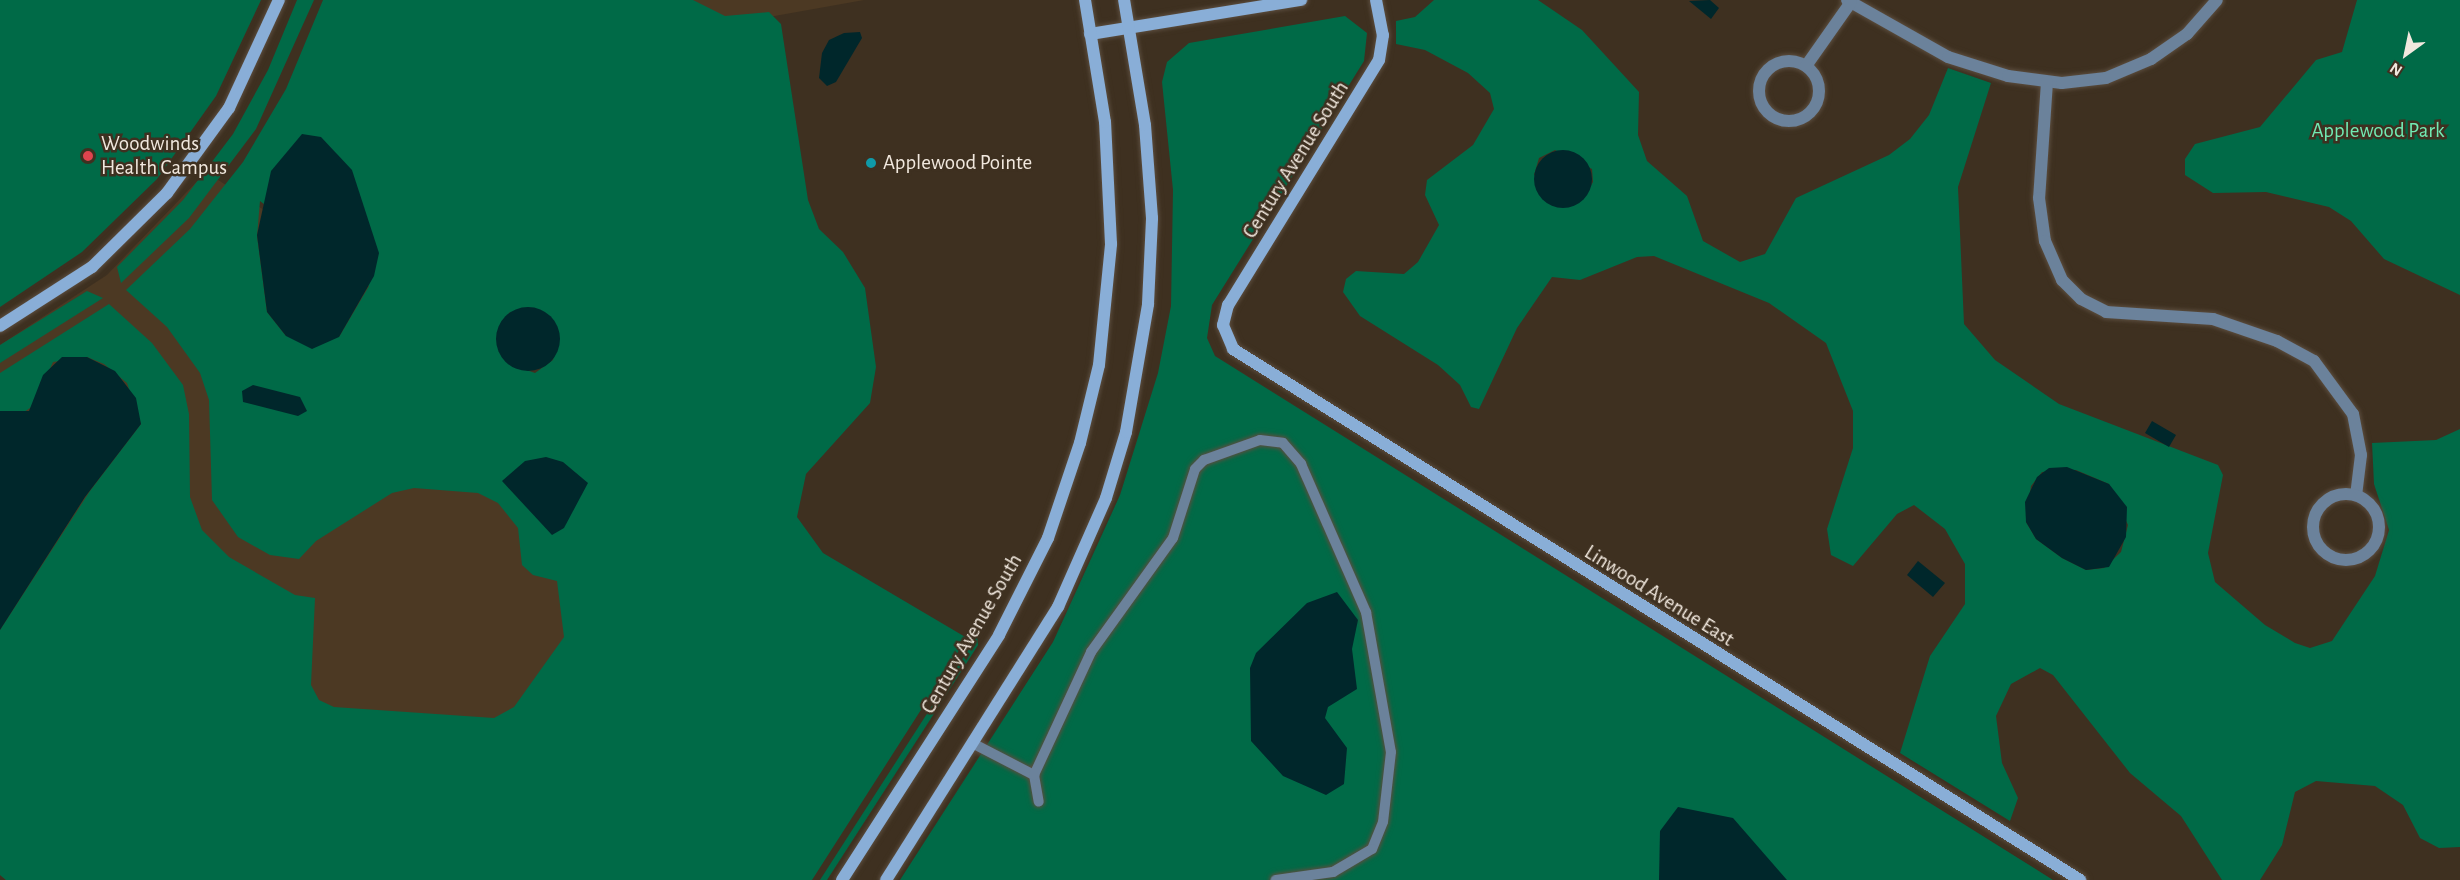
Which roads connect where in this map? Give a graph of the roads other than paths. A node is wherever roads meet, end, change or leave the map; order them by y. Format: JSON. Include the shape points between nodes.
{"nodes":[{"id":1,"x":279,"y":0,"type":"edge"},
{"id":2,"x":1085,"y":0,"type":"edge"},
{"id":3,"x":1124,"y":0,"type":"edge"},
{"id":4,"x":1301,"y":0,"type":"edge"},
{"id":5,"x":1376,"y":0,"type":"edge"},
{"id":6,"x":2217,"y":0,"type":"edge"},
{"id":7,"x":1849,"y":1,"type":"edge"},
{"id":8,"x":1129,"y":30,"type":"junction"},
{"id":9,"x":1090,"y":34,"type":"junction"},
{"id":10,"x":1806,"y":66,"type":"junction"},
{"id":11,"x":2046,"y":82,"type":"junction"},
{"id":12,"x":0,"y":326,"type":"edge"},
{"id":13,"x":1225,"y":335,"type":"joint"},
{"id":14,"x":2356,"y":494,"type":"junction"},
{"id":15,"x":974,"y":744,"type":"junction"},
{"id":16,"x":1034,"y":775,"type":"junction"},
{"id":17,"x":1039,"y":802,"type":"dead end"},
{"id":18,"x":1326,"y":877,"type":"edge"},
{"id":19,"x":842,"y":880,"type":"edge"},
{"id":20,"x":886,"y":880,"type":"edge"},
{"id":21,"x":1276,"y":880,"type":"edge"},
{"id":22,"x":2080,"y":880,"type":"edge"}],
"edges":[{"from":1,"to":12,"type":"street","via":[[238,91],[167,193],[86,271]]},
{"from":2,"to":9,"type":"street","name":"Century Avenue South"},
{"from":3,"to":8,"type":"street"},
{"from":4,"to":8,"type":"street"},
{"from":5,"to":13,"type":"street","name":"Century Avenue South","via":[[1383,35],[1375,69],[1230,302]]},
{"from":6,"to":11,"type":"street","via":[[2187,34],[2151,59],[2098,79]]},
{"from":7,"to":10,"type":"street"},
{"from":7,"to":11,"type":"street","via":[[1948,57]]},
{"from":8,"to":9,"type":"street"},
{"from":8,"to":15,"type":"street","via":[[1145,125],[1152,218],[1148,304],[1133,400],[1106,498],[1077,570]]},
{"from":9,"to":19,"type":"street","name":"Century Avenue South","via":[[1106,134],[1111,244],[1099,365],[1080,443],[1048,538],[999,635]]},
{"from":10,"to":10,"type":"street","via":[[1784,61],[1764,73],[1759,95],[1771,115],[1794,121],[1814,108],[1819,86]]},
{"from":11,"to":14,"type":"street","via":[[2039,198],[2048,253],[2062,280],[2081,299],[2106,312],[2213,319],[2277,341],[2314,361],[2339,388],[2356,423],[2361,455]]},
{"from":13,"to":22,"type":"street","name":"Linwood Avenue East","via":[[1237,353],[1264,373]]},
{"from":14,"to":14,"type":"street","via":[[2333,498],[2311,525],[2322,548],[2349,560],[2366,555],[2376,537],[2373,509]]},
{"from":15,"to":16,"type":"lane"},
{"from":15,"to":20,"type":"street"},
{"from":16,"to":17,"type":"lane"},
{"from":16,"to":18,"type":"lane","via":[[1091,652],[1173,538],[1196,469],[1204,460],[1260,440],[1283,443],[1301,464],[1366,612],[1391,752],[1379,837],[1361,859]]},
{"from":18,"to":21,"type":"lane"}]}
